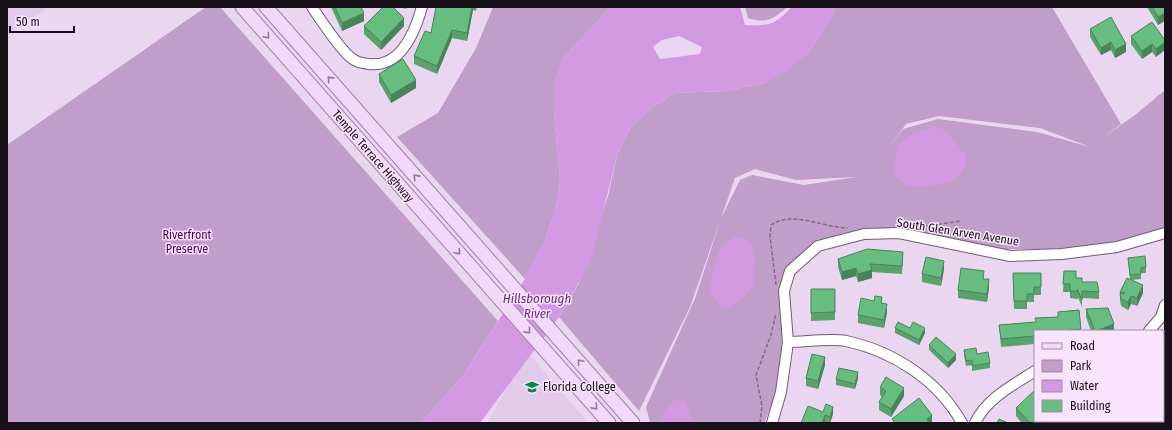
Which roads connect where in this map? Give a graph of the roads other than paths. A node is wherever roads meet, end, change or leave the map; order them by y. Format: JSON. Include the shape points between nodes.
{"nodes":[{"id":1,"x":242,"y":7,"type":"edge"},
{"id":2,"x":266,"y":7,"type":"edge"},
{"id":3,"x":312,"y":7,"type":"edge"},
{"id":4,"x":422,"y":7,"type":"edge"},
{"id":5,"x":1165,"y":233,"type":"edge"},
{"id":6,"x":1165,"y":305,"type":"edge"},
{"id":7,"x":1150,"y":330,"type":"edge"},
{"id":8,"x":788,"y":342,"type":"junction"},
{"id":9,"x":1034,"y":372,"type":"edge"},
{"id":10,"x":609,"y":423,"type":"edge"},
{"id":11,"x":633,"y":423,"type":"edge"},
{"id":12,"x":772,"y":423,"type":"edge"},
{"id":13,"x":962,"y":423,"type":"edge"},
{"id":14,"x":975,"y":423,"type":"edge"}],
"edges":[{"from":1,"to":10,"type":"main road","name":"Temple Terrace Highway","one_way":true},
{"from":11,"to":2,"type":"main road","name":"Temple Terrace Highway","one_way":true},
{"from":3,"to":4,"type":"street","via":[[349,56],[359,63],[376,65],[388,61],[408,44],[416,30]]},
{"from":5,"to":8,"type":"street","name":"South Glen Arven Avenue","via":[[1116,247],[1062,254],[1010,256],[899,233],[864,234],[838,239],[818,246],[790,272],[784,292]]},
{"from":6,"to":7,"type":"street","via":[[1161,317]]},
{"from":8,"to":12,"type":"street","name":"South Glen Arven Avenue","via":[[781,392]]},
{"from":8,"to":13,"type":"street","via":[[844,341],[880,351],[920,373],[955,411]]},
{"from":9,"to":14,"type":"street","via":[[1000,393],[978,416]]}]}
